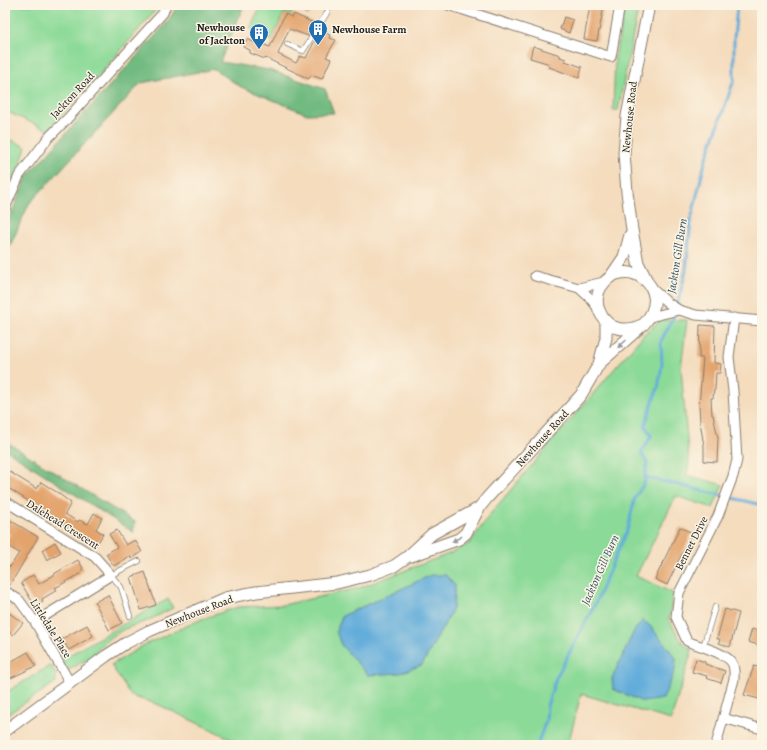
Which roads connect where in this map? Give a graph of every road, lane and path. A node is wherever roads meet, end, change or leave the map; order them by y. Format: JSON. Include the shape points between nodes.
{"nodes":[{"id":1,"x":166,"y":5,"type":"edge"},
{"id":2,"x":330,"y":5,"type":"edge"},
{"id":3,"x":448,"y":5,"type":"edge"},
{"id":4,"x":620,"y":5,"type":"edge"},
{"id":5,"x":648,"y":5,"type":"edge"},
{"id":6,"x":287,"y":44,"type":"dead end"},
{"id":7,"x":5,"y":208,"type":"edge"},
{"id":8,"x":632,"y":230,"type":"junction"},
{"id":9,"x":535,"y":276,"type":"dead end"},
{"id":10,"x":608,"y":279,"type":"junction"},
{"id":11,"x":649,"y":285,"type":"junction"},
{"id":12,"x":579,"y":288,"type":"junction"},
{"id":13,"x":598,"y":308,"type":"junction"},
{"id":14,"x":679,"y":310,"type":"junction"},
{"id":15,"x":734,"y":318,"type":"junction"},
{"id":16,"x":762,"y":319,"type":"edge"},
{"id":17,"x":647,"y":320,"type":"junction"},
{"id":18,"x":606,"y":321,"type":"junction"},
{"id":19,"x":599,"y":364,"type":"junction"},
{"id":20,"x":5,"y":501,"type":"edge"},
{"id":21,"x":479,"y":508,"type":"junction"},
{"id":22,"x":407,"y":557,"type":"junction"},
{"id":23,"x":139,"y":561,"type":"dead end"},
{"id":24,"x":111,"y":575,"type":"junction"},
{"id":25,"x":5,"y":591,"type":"edge"},
{"id":26,"x":715,"y":607,"type":"dead end"},
{"id":27,"x":130,"y":616,"type":"dead end"},
{"id":28,"x":35,"y":622,"type":"junction"},
{"id":29,"x":703,"y":648,"type":"junction"},
{"id":30,"x":70,"y":683,"type":"junction"},
{"id":31,"x":722,"y":718,"type":"junction"},
{"id":32,"x":16,"y":724,"type":"junction"},
{"id":33,"x":762,"y":729,"type":"edge"},
{"id":34,"x":5,"y":731,"type":"edge"},
{"id":35,"x":5,"y":737,"type":"edge"},
{"id":36,"x":716,"y":745,"type":"edge"}],
"edges":[{"from":1,"to":7,"type":"street","name":"Jackton Road","via":[[163,13],[49,137],[19,176]]},
{"from":2,"to":6,"type":"lane","via":[[303,51]]},
{"from":3,"to":4,"type":"street","via":[[611,57]]},
{"from":5,"to":8,"type":"street","name":"Newhouse Road","via":[[627,116],[624,153]]},
{"from":8,"to":10,"type":"street","name":"Newhouse Road","via":[[624,257]]},
{"from":8,"to":11,"type":"street","name":"Newhouse Road","via":[[638,263]]},
{"from":9,"to":12,"type":"street"},
{"from":10,"to":11,"type":"street","via":[[620,273],[630,272],[639,275]]},
{"from":10,"to":12,"type":"street"},
{"from":10,"to":13,"type":"street","via":[[599,290]]},
{"from":11,"to":14,"type":"street","via":[[668,304]]},
{"from":11,"to":17,"type":"street","via":[[655,298],[654,308]]},
{"from":12,"to":13,"type":"street"},
{"from":13,"to":18,"type":"street"},
{"from":14,"to":15,"type":"street"},
{"from":14,"to":17,"type":"street"},
{"from":15,"to":16,"type":"street"},
{"from":15,"to":29,"type":"street","name":"Bennet Drive","via":[[729,357],[737,460],[718,516],[680,593],[676,617],[687,641]]},
{"from":17,"to":18,"type":"street","via":[[635,328],[626,330],[616,328]]},
{"from":17,"to":19,"type":"street","name":"Newhouse Road","one_way":true},
{"from":18,"to":19,"type":"street","name":"Newhouse Road","via":[[606,338]]},
{"from":19,"to":21,"type":"street","name":"Newhouse Road","via":[[581,395]]},
{"from":20,"to":24,"type":"street","name":"Dalehead Crescent","via":[[95,557]]},
{"from":21,"to":22,"type":"street","name":"Newhouse Road","via":[[432,534]]},
{"from":21,"to":22,"type":"street","name":"Newhouse Road","one_way":true,"via":[[466,533],[459,539]]},
{"from":22,"to":30,"type":"street","name":"Newhouse Road","via":[[394,566],[370,575],[337,583],[225,598],[126,643]]},
{"from":23,"to":24,"type":"lane"},
{"from":24,"to":27,"type":"lane","via":[[121,587]]},
{"from":24,"to":28,"type":"street"},
{"from":25,"to":28,"type":"street","name":"Littledale Place","via":[[19,600]]},
{"from":26,"to":29,"type":"lane"},
{"from":28,"to":30,"type":"street","name":"Littledale Place"},
{"from":29,"to":31,"type":"street","name":"Bennet Drive","via":[[726,656],[734,670],[734,679]]},
{"from":30,"to":32,"type":"street","name":"Newhouse Road"},
{"from":31,"to":33,"type":"street"},
{"from":31,"to":36,"type":"street","name":"Bennet Drive"},
{"from":32,"to":34,"type":"street","name":"Newhouse Road"},
{"from":32,"to":35,"type":"street","name":"Newhouse Road"}]}
